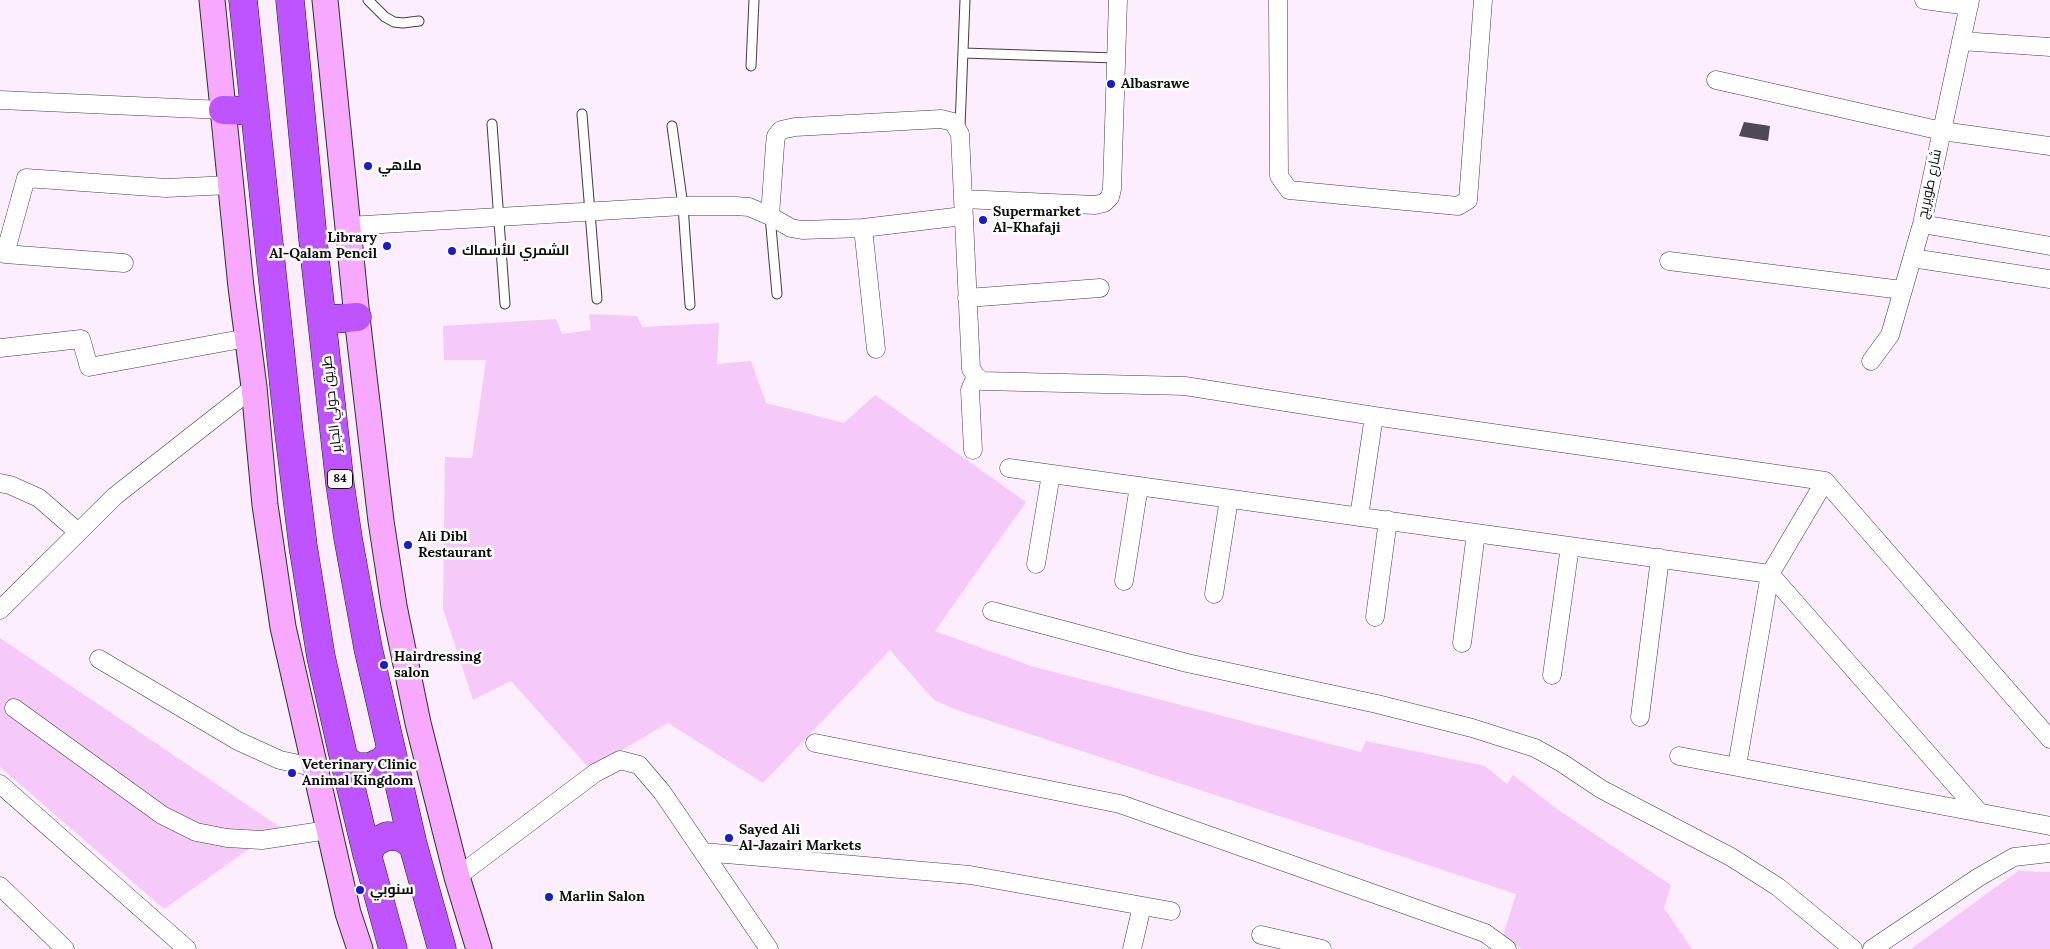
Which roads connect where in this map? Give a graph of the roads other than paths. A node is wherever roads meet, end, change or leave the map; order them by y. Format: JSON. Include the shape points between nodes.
{"nodes":[{"id":1,"x":212,"y":0,"type":"edge"},
{"id":2,"x":243,"y":0,"type":"edge"},
{"id":3,"x":290,"y":0,"type":"edge"},
{"id":4,"x":325,"y":0,"type":"edge"},
{"id":5,"x":368,"y":0,"type":"edge"},
{"id":6,"x":754,"y":0,"type":"edge"},
{"id":7,"x":965,"y":0,"type":"edge"},
{"id":8,"x":1118,"y":0,"type":"edge"},
{"id":9,"x":1278,"y":0,"type":"edge"},
{"id":10,"x":1483,"y":0,"type":"edge"},
{"id":11,"x":1924,"y":0,"type":"edge"},
{"id":12,"x":1969,"y":3,"type":"edge"},
{"id":13,"x":419,"y":21,"type":"dead end"},
{"id":14,"x":1961,"y":42,"type":"junction"},
{"id":15,"x":2050,"y":47,"type":"edge"},
{"id":16,"x":963,"y":53,"type":"junction"},
{"id":17,"x":1116,"y":58,"type":"junction"},
{"id":18,"x":751,"y":66,"type":"dead end"},
{"id":19,"x":1716,"y":80,"type":"dead end"},
{"id":20,"x":0,"y":100,"type":"edge"},
{"id":21,"x":223,"y":110,"type":"junction"},
{"id":22,"x":255,"y":111,"type":"junction"},
{"id":23,"x":582,"y":114,"type":"dead end"},
{"id":24,"x":492,"y":124,"type":"dead end"},
{"id":25,"x":672,"y":126,"type":"dead end"},
{"id":26,"x":1942,"y":131,"type":"junction"},
{"id":27,"x":960,"y":134,"type":"junction"},
{"id":28,"x":2050,"y":146,"type":"edge"},
{"id":29,"x":230,"y":185,"type":"junction"},
{"id":30,"x":682,"y":206,"type":"junction"},
{"id":31,"x":963,"y":208,"type":"junction"},
{"id":32,"x":589,"y":211,"type":"junction"},
{"id":33,"x":770,"y":216,"type":"junction"},
{"id":34,"x":499,"y":217,"type":"junction"},
{"id":35,"x":1922,"y":224,"type":"junction"},
{"id":36,"x":348,"y":226,"type":"junction"},
{"id":37,"x":863,"y":228,"type":"junction"},
{"id":38,"x":2050,"y":246,"type":"edge"},
{"id":39,"x":1912,"y":258,"type":"junction"},
{"id":40,"x":1669,"y":262,"type":"dead end"},
{"id":41,"x":124,"y":263,"type":"dead end"},
{"id":42,"x":2050,"y":278,"type":"edge"},
{"id":43,"x":1100,"y":288,"type":"dead end"},
{"id":44,"x":1902,"y":290,"type":"junction"},
{"id":45,"x":777,"y":294,"type":"dead end"},
{"id":46,"x":597,"y":298,"type":"dead end"},
{"id":47,"x":967,"y":298,"type":"junction"},
{"id":48,"x":505,"y":304,"type":"dead end"},
{"id":49,"x":690,"y":305,"type":"dead end"},
{"id":50,"x":357,"y":317,"type":"junction"},
{"id":51,"x":322,"y":320,"type":"junction"},
{"id":52,"x":247,"y":338,"type":"junction"},
{"id":53,"x":0,"y":348,"type":"edge"},
{"id":54,"x":876,"y":349,"type":"dead end"},
{"id":55,"x":1871,"y":362,"type":"dead end"},
{"id":56,"x":976,"y":376,"type":"junction"},
{"id":57,"x":254,"y":387,"type":"junction"},
{"id":58,"x":1374,"y":416,"type":"junction"},
{"id":59,"x":973,"y":450,"type":"dead end"},
{"id":60,"x":1010,"y":468,"type":"dead end"},
{"id":61,"x":1051,"y":474,"type":"junction"},
{"id":62,"x":1825,"y":481,"type":"junction"},
{"id":63,"x":0,"y":483,"type":"edge"},
{"id":64,"x":1139,"y":486,"type":"junction"},
{"id":65,"x":1229,"y":499,"type":"junction"},
{"id":66,"x":1359,"y":517,"type":"junction"},
{"id":67,"x":1388,"y":520,"type":"junction"},
{"id":68,"x":78,"y":532,"type":"junction"},
{"id":69,"x":1476,"y":533,"type":"junction"},
{"id":70,"x":1570,"y":546,"type":"junction"},
{"id":71,"x":1660,"y":558,"type":"junction"},
{"id":72,"x":1036,"y":564,"type":"dead end"},
{"id":73,"x":1770,"y":574,"type":"junction"},
{"id":74,"x":1124,"y":581,"type":"dead end"},
{"id":75,"x":1214,"y":594,"type":"dead end"},
{"id":76,"x":0,"y":610,"type":"edge"},
{"id":77,"x":992,"y":612,"type":"dead end"},
{"id":78,"x":1375,"y":617,"type":"dead end"},
{"id":79,"x":1462,"y":644,"type":"dead end"},
{"id":80,"x":99,"y":659,"type":"dead end"},
{"id":81,"x":1552,"y":675,"type":"dead end"},
{"id":82,"x":14,"y":708,"type":"dead end"},
{"id":83,"x":1640,"y":717,"type":"dead end"},
{"id":84,"x":2050,"y":739,"type":"edge"},
{"id":85,"x":815,"y":743,"type":"dead end"},
{"id":86,"x":391,"y":750,"type":"junction"},
{"id":87,"x":1680,"y":756,"type":"dead end"},
{"id":88,"x":344,"y":759,"type":"junction"},
{"id":89,"x":1736,"y":766,"type":"junction"},
{"id":90,"x":313,"y":767,"type":"junction"},
{"id":91,"x":0,"y":784,"type":"edge"},
{"id":92,"x":1980,"y":812,"type":"junction"},
{"id":93,"x":2050,"y":826,"type":"edge"},
{"id":94,"x":328,"y":830,"type":"junction"},
{"id":95,"x":413,"y":844,"type":"junction"},
{"id":96,"x":703,"y":852,"type":"junction"},
{"id":97,"x":2050,"y":853,"type":"edge"},
{"id":98,"x":366,"y":854,"type":"junction"},
{"id":99,"x":457,"y":877,"type":"junction"},
{"id":100,"x":0,"y":886,"type":"edge"},
{"id":101,"x":1142,"y":906,"type":"junction"},
{"id":102,"x":1171,"y":911,"type":"dead end"},
{"id":103,"x":1261,"y":935,"type":"dead end"},
{"id":104,"x":65,"y":949,"type":"edge"},
{"id":105,"x":186,"y":949,"type":"edge"},
{"id":106,"x":360,"y":949,"type":"edge"},
{"id":107,"x":394,"y":949,"type":"edge"},
{"id":108,"x":442,"y":949,"type":"edge"},
{"id":109,"x":478,"y":949,"type":"edge"},
{"id":110,"x":769,"y":949,"type":"edge"},
{"id":111,"x":1132,"y":949,"type":"edge"},
{"id":112,"x":1322,"y":949,"type":"edge"},
{"id":113,"x":1507,"y":949,"type":"edge"},
{"id":114,"x":1853,"y":949,"type":"edge"},
{"id":115,"x":1872,"y":949,"type":"edge"}],
"edges":[{"from":1,"to":21,"type":"main road"},
{"from":2,"to":22,"type":"highway"},
{"from":3,"to":51,"type":"highway","name":"طريق حولي الجاير","number":"84"},
{"from":4,"to":36,"type":"main road"},
{"from":5,"to":13,"type":"lane","via":[[394,22]]},
{"from":6,"to":18,"type":"lane"},
{"from":7,"to":16,"type":"lane"},
{"from":8,"to":17,"type":"street"},
{"from":9,"to":10,"type":"street","via":[[1279,176],[1289,190],[1458,206],[1468,200]]},
{"from":11,"to":12,"type":"street"},
{"from":12,"to":14,"type":"street","name":"شارع طويريج"},
{"from":14,"to":15,"type":"street"},
{"from":14,"to":26,"type":"street","name":"شارع طويريج"},
{"from":16,"to":17,"type":"lane"},
{"from":16,"to":27,"type":"lane"},
{"from":17,"to":31,"type":"street","via":[[1112,189],[1104,203]]},
{"from":19,"to":26,"type":"street"},
{"from":20,"to":21,"type":"street"},
{"from":21,"to":22,"type":"highway"},
{"from":21,"to":29,"type":"main road"},
{"from":22,"to":88,"type":"highway","via":[[295,492],[321,658]]},
{"from":23,"to":32,"type":"lane"},
{"from":24,"to":34,"type":"lane"},
{"from":25,"to":30,"type":"lane"},
{"from":26,"to":28,"type":"street"},
{"from":26,"to":35,"type":"street","name":"شارع طويريج"},
{"from":27,"to":31,"type":"street"},
{"from":27,"to":33,"type":"street","via":[[953,122],[941,119],[781,130],[776,136]]},
{"from":29,"to":41,"type":"street","via":[[166,188],[26,178],[5,254]]},
{"from":29,"to":52,"type":"main road"},
{"from":30,"to":32,"type":"street"},
{"from":30,"to":33,"type":"street","via":[[749,207]]},
{"from":30,"to":49,"type":"lane"},
{"from":31,"to":37,"type":"street"},
{"from":31,"to":47,"type":"street"},
{"from":32,"to":34,"type":"street"},
{"from":32,"to":46,"type":"lane"},
{"from":33,"to":37,"type":"street","via":[[802,230]]},
{"from":33,"to":45,"type":"lane"},
{"from":34,"to":36,"type":"street"},
{"from":34,"to":48,"type":"lane"},
{"from":35,"to":38,"type":"street"},
{"from":35,"to":39,"type":"street","name":"شارع طويريج"},
{"from":36,"to":50,"type":"main road"},
{"from":37,"to":54,"type":"street"},
{"from":39,"to":42,"type":"street"},
{"from":39,"to":44,"type":"street","name":"شارع طويريج"},
{"from":40,"to":44,"type":"street"},
{"from":43,"to":47,"type":"street"},
{"from":44,"to":55,"type":"street","name":"شارع طويريج","via":[[1890,334]]},
{"from":47,"to":56,"type":"street","via":[[972,369]]},
{"from":50,"to":51,"type":"highway"},
{"from":50,"to":99,"type":"main road","via":[[394,606],[418,723]]},
{"from":51,"to":86,"type":"highway","name":"طريق حولي الجاير","number":"84","via":[[348,538]]},
{"from":52,"to":53,"type":"street","via":[[89,366],[81,339]]},
{"from":52,"to":57,"type":"main road"},
{"from":56,"to":58,"type":"street","via":[[991,383],[1185,386]]},
{"from":56,"to":59,"type":"street","via":[[970,390]]},
{"from":57,"to":68,"type":"street","via":[[115,496]]},
{"from":57,"to":90,"type":"main road","via":[[265,505],[283,627]]},
{"from":58,"to":62,"type":"street"},
{"from":58,"to":66,"type":"street"},
{"from":60,"to":61,"type":"street"},
{"from":61,"to":64,"type":"street"},
{"from":61,"to":72,"type":"street"},
{"from":62,"to":73,"type":"street"},
{"from":62,"to":84,"type":"street"},
{"from":63,"to":68,"type":"street","via":[[39,498]]},
{"from":64,"to":65,"type":"street"},
{"from":64,"to":74,"type":"street"},
{"from":65,"to":66,"type":"street"},
{"from":65,"to":75,"type":"street"},
{"from":66,"to":67,"type":"street"},
{"from":67,"to":69,"type":"street"},
{"from":67,"to":78,"type":"street"},
{"from":68,"to":76,"type":"street"},
{"from":69,"to":70,"type":"street"},
{"from":69,"to":79,"type":"street"},
{"from":70,"to":71,"type":"street"},
{"from":70,"to":81,"type":"street"},
{"from":71,"to":73,"type":"street"},
{"from":71,"to":83,"type":"street"},
{"from":73,"to":89,"type":"street"},
{"from":73,"to":92,"type":"street"},
{"from":77,"to":114,"type":"street","via":[[1187,663],[1377,704],[1535,748],[1601,790],[1731,857],[1778,887]]},
{"from":80,"to":90,"type":"street","via":[[238,741],[280,760]]},
{"from":82,"to":94,"type":"street","via":[[162,815],[196,832],[262,840]]},
{"from":85,"to":113,"type":"street","via":[[1120,804],[1485,933]]},
{"from":86,"to":88,"type":"highway","via":[[383,761],[370,768],[356,767]]},
{"from":86,"to":95,"type":"highway","name":"طريق حولي الجاير","number":"84"},
{"from":87,"to":89,"type":"street"},
{"from":88,"to":98,"type":"highway"},
{"from":89,"to":92,"type":"street"},
{"from":90,"to":94,"type":"main road"},
{"from":91,"to":105,"type":"street"},
{"from":92,"to":93,"type":"street"},
{"from":94,"to":106,"type":"main road"},
{"from":95,"to":98,"type":"highway","via":[[401,837],[388,836],[375,842]]},
{"from":95,"to":108,"type":"highway","name":"طريق حولي الجاير","number":"84"},
{"from":96,"to":99,"type":"street","via":[[662,792],[639,765],[620,760],[596,773]]},
{"from":96,"to":101,"type":"street","via":[[970,875]]},
{"from":96,"to":110,"type":"street"},
{"from":97,"to":115,"type":"street","via":[[2014,857]]},
{"from":98,"to":107,"type":"highway"},
{"from":99,"to":109,"type":"main road"},
{"from":100,"to":104,"type":"street"},
{"from":101,"to":102,"type":"street"},
{"from":101,"to":111,"type":"street"},
{"from":103,"to":112,"type":"street"}]}
